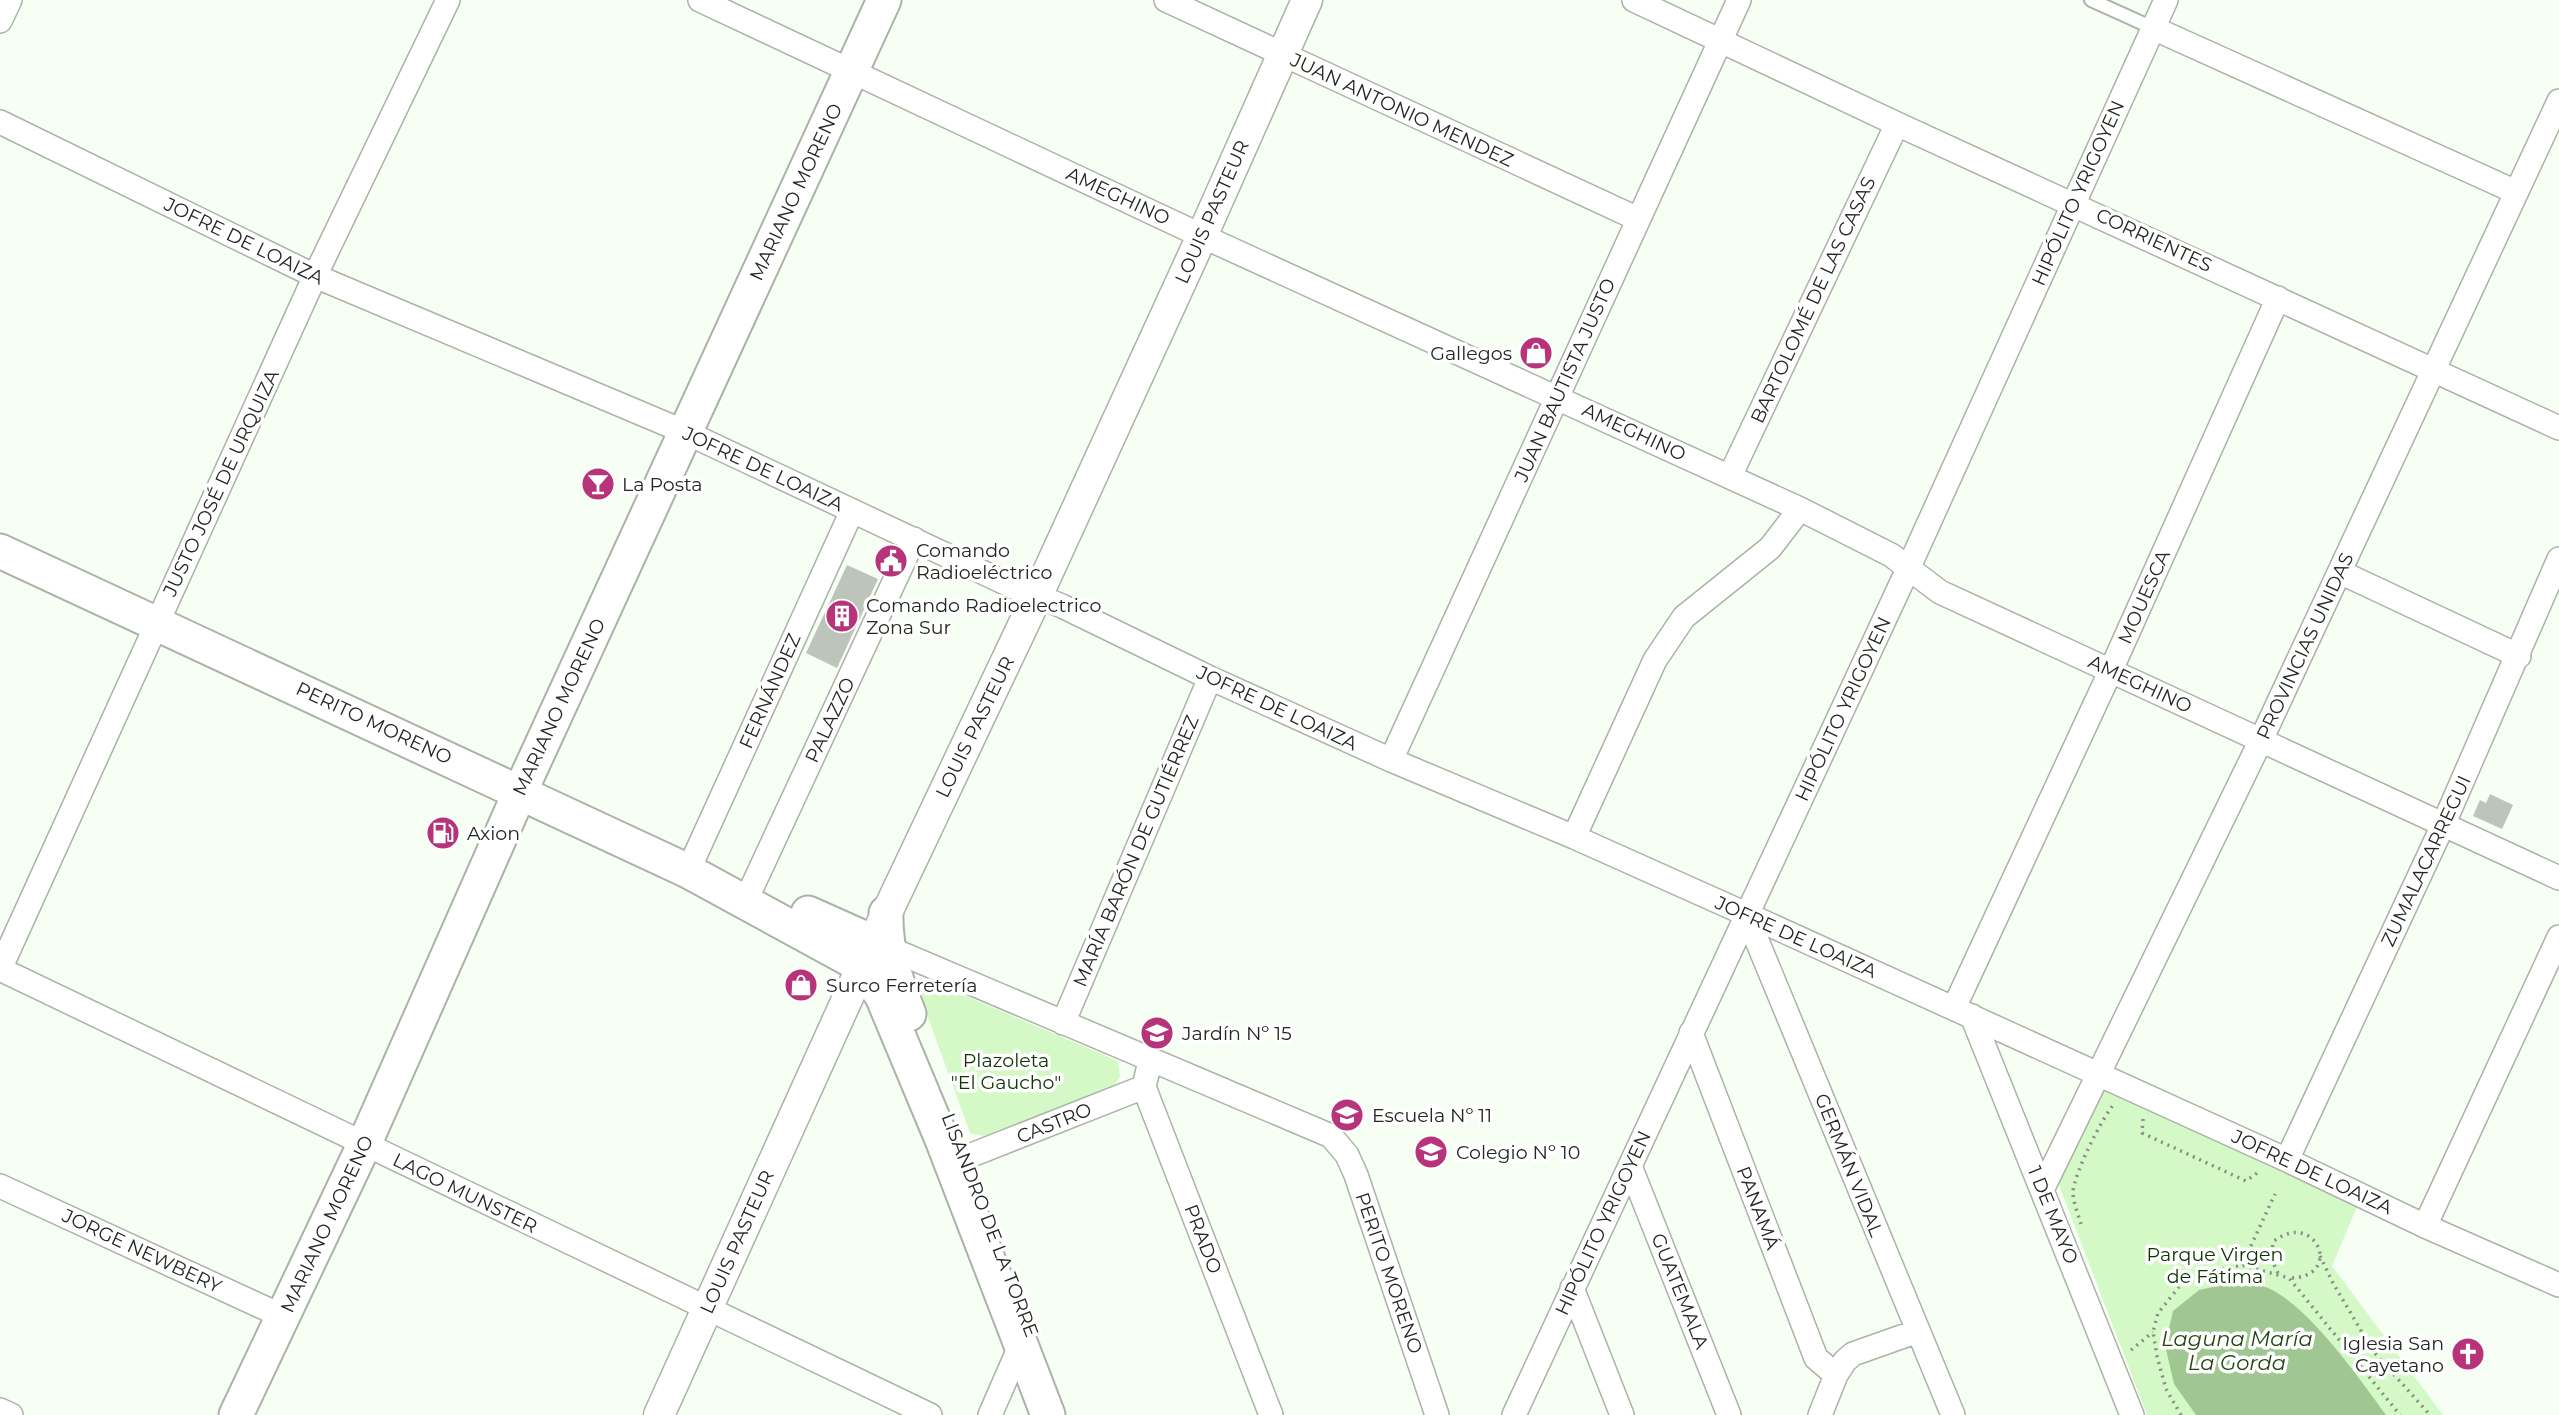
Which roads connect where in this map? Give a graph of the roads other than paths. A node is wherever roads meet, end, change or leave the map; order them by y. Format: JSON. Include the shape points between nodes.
{"nodes":[{"id":1,"x":10,"y":0,"type":"edge"},
{"id":2,"x":448,"y":0,"type":"edge"},
{"id":3,"x":700,"y":0,"type":"edge"},
{"id":4,"x":884,"y":0,"type":"edge"},
{"id":5,"x":1166,"y":0,"type":"edge"},
{"id":6,"x":1307,"y":0,"type":"edge"},
{"id":7,"x":1634,"y":0,"type":"edge"},
{"id":8,"x":1739,"y":0,"type":"edge"},
{"id":9,"x":2091,"y":0,"type":"edge"},
{"id":10,"x":2166,"y":0,"type":"edge"},
{"id":11,"x":0,"y":21,"type":"edge"},
{"id":12,"x":2153,"y":28,"type":"junction"},
{"id":13,"x":1720,"y":39,"type":"junction"},
{"id":14,"x":1282,"y":54,"type":"junction"},
{"id":15,"x":852,"y":70,"type":"junction"},
{"id":16,"x":2559,"y":101,"type":"edge"},
{"id":17,"x":0,"y":122,"type":"edge"},
{"id":18,"x":1897,"y":124,"type":"junction"},
{"id":19,"x":2516,"y":192,"type":"junction"},
{"id":20,"x":2073,"y":203,"type":"junction"},
{"id":21,"x":1638,"y":219,"type":"junction"},
{"id":22,"x":1202,"y":236,"type":"junction"},
{"id":23,"x":315,"y":276,"type":"junction"},
{"id":24,"x":2278,"y":298,"type":"junction"},
{"id":25,"x":2434,"y":372,"type":"junction"},
{"id":26,"x":1558,"y":397,"type":"junction"},
{"id":27,"x":2559,"y":428,"type":"edge"},
{"id":28,"x":685,"y":432,"type":"junction"},
{"id":29,"x":1730,"y":476,"type":"junction"},
{"id":30,"x":1800,"y":509,"type":"junction"},
{"id":31,"x":852,"y":511,"type":"junction"},
{"id":32,"x":914,"y":539,"type":"junction"},
{"id":33,"x":0,"y":551,"type":"edge"},
{"id":34,"x":2559,"y":559,"type":"edge"},
{"id":35,"x":1909,"y":569,"type":"junction"},
{"id":36,"x":2340,"y":572,"type":"junction"},
{"id":37,"x":1037,"y":596,"type":"junction"},
{"id":38,"x":157,"y":622,"type":"junction"},
{"id":39,"x":2519,"y":656,"type":"junction"},
{"id":40,"x":2111,"y":670,"type":"junction"},
{"id":41,"x":1210,"y":678,"type":"junction"},
{"id":42,"x":2261,"y":740,"type":"junction"},
{"id":43,"x":1391,"y":760,"type":"junction"},
{"id":44,"x":520,"y":792,"type":"junction"},
{"id":45,"x":2444,"y":823,"type":"junction"},
{"id":46,"x":1574,"y":836,"type":"junction"},
{"id":47,"x":688,"y":871,"type":"junction"},
{"id":48,"x":2559,"y":878,"type":"edge"},
{"id":49,"x":746,"y":900,"type":"junction"},
{"id":50,"x":1746,"y":914,"type":"junction"},
{"id":51,"x":2559,"y":937,"type":"edge"},
{"id":52,"x":877,"y":942,"type":"junction"},
{"id":53,"x":0,"y":969,"type":"edge"},
{"id":54,"x":1963,"y":1012,"type":"junction"},
{"id":55,"x":1063,"y":1023,"type":"junction"},
{"id":56,"x":1691,"y":1033,"type":"junction"},
{"id":57,"x":1150,"y":1061,"type":"junction"},
{"id":58,"x":2099,"y":1075,"type":"junction"},
{"id":59,"x":1144,"y":1087,"type":"junction"},
{"id":60,"x":364,"y":1144,"type":"junction"},
{"id":61,"x":964,"y":1158,"type":"junction"},
{"id":62,"x":2276,"y":1163,"type":"junction"},
{"id":63,"x":1630,"y":1166,"type":"junction"},
{"id":64,"x":0,"y":1186,"type":"edge"},
{"id":65,"x":2043,"y":1188,"type":"junction"},
{"id":66,"x":2425,"y":1226,"type":"junction"},
{"id":67,"x":2559,"y":1285,"type":"edge"},
{"id":68,"x":1572,"y":1288,"type":"junction"},
{"id":69,"x":706,"y":1309,"type":"junction"},
{"id":70,"x":284,"y":1317,"type":"junction"},
{"id":71,"x":1918,"y":1331,"type":"junction"},
{"id":72,"x":1021,"y":1344,"type":"junction"},
{"id":73,"x":1836,"y":1375,"type":"junction"},
{"id":74,"x":0,"y":1410,"type":"edge"},
{"id":75,"x":10,"y":1415,"type":"edge"},
{"id":76,"x":236,"y":1415,"type":"edge"},
{"id":77,"x":659,"y":1415,"type":"edge"},
{"id":78,"x":930,"y":1415,"type":"edge"},
{"id":79,"x":990,"y":1415,"type":"edge"},
{"id":80,"x":1048,"y":1415,"type":"edge"},
{"id":81,"x":1063,"y":1415,"type":"edge"},
{"id":82,"x":1271,"y":1415,"type":"edge"},
{"id":83,"x":1437,"y":1415,"type":"edge"},
{"id":84,"x":1514,"y":1415,"type":"edge"},
{"id":85,"x":1622,"y":1415,"type":"edge"},
{"id":86,"x":1729,"y":1415,"type":"edge"},
{"id":87,"x":1820,"y":1415,"type":"edge"},
{"id":88,"x":1953,"y":1415,"type":"edge"},
{"id":89,"x":2132,"y":1415,"type":"edge"}],
"edges":[{"from":1,"to":11,"type":"street"},
{"from":2,"to":23,"type":"street","name":"JUSTO JOSÉ DE URQUIZA"},
{"from":3,"to":15,"type":"street","name":"AMEGHINO"},
{"from":4,"to":15,"type":"main road","name":"MARIANO MORENO"},
{"from":5,"to":14,"type":"street","name":"JUAN ANTONIO MENDEZ"},
{"from":6,"to":14,"type":"street","name":"LOUIS PASTEUR"},
{"from":7,"to":13,"type":"street","name":"CORRIENTES"},
{"from":8,"to":13,"type":"street","name":"JUAN BAUTISTA JUSTO"},
{"from":9,"to":12,"type":"lane"},
{"from":10,"to":12,"type":"street","name":"HIPÓLITO YRIGOYEN"},
{"from":12,"to":19,"type":"street"},
{"from":12,"to":20,"type":"street","name":"HIPÓLITO YRIGOYEN"},
{"from":13,"to":18,"type":"street","name":"CORRIENTES"},
{"from":13,"to":21,"type":"street","name":"JUAN BAUTISTA JUSTO"},
{"from":14,"to":21,"type":"street","name":"JUAN ANTONIO MENDEZ"},
{"from":14,"to":22,"type":"street","name":"LOUIS PASTEUR"},
{"from":15,"to":22,"type":"street","name":"AMEGHINO"},
{"from":15,"to":28,"type":"main road","name":"MARIANO MORENO"},
{"from":16,"to":19,"type":"street","name":"PROVINCIAS UNIDAS"},
{"from":17,"to":23,"type":"street","name":"JOFRE DE LOAIZA"},
{"from":18,"to":20,"type":"street","name":"CORRIENTES"},
{"from":18,"to":29,"type":"street","name":"BARTOLOMÉ DE LAS CASAS"},
{"from":19,"to":25,"type":"street","name":"PROVINCIAS UNIDAS"},
{"from":20,"to":24,"type":"street","name":"CORRIENTES"},
{"from":20,"to":35,"type":"street","name":"HIPÓLITO YRIGOYEN"},
{"from":21,"to":26,"type":"street","name":"JUAN BAUTISTA JUSTO"},
{"from":22,"to":26,"type":"street","name":"AMEGHINO"},
{"from":22,"to":37,"type":"street","name":"LOUIS PASTEUR"},
{"from":23,"to":28,"type":"street","name":"JOFRE DE LOAIZA"},
{"from":23,"to":38,"type":"street","name":"JUSTO JOSÉ DE URQUIZA"},
{"from":24,"to":25,"type":"street","name":"CORRIENTES"},
{"from":24,"to":40,"type":"street","name":"MOUESCA"},
{"from":25,"to":27,"type":"street","name":"CORRIENTES"},
{"from":25,"to":36,"type":"street","name":"PROVINCIAS UNIDAS"},
{"from":26,"to":29,"type":"street","name":"AMEGHINO"},
{"from":26,"to":43,"type":"street","name":"JUAN BAUTISTA JUSTO"},
{"from":28,"to":31,"type":"street","name":"JOFRE DE LOAIZA"},
{"from":28,"to":44,"type":"main road","name":"MARIANO MORENO"},
{"from":29,"to":30,"type":"street","name":"AMEGHINO"},
{"from":30,"to":35,"type":"street","name":"AMEGHINO","via":[[1891,555]]},
{"from":30,"to":46,"type":"street","via":[[1770,548],[1684,617],[1667,639]]},
{"from":31,"to":32,"type":"street","name":"JOFRE DE LOAIZA"},
{"from":31,"to":47,"type":"street","name":"FERNÁNDEZ"},
{"from":32,"to":37,"type":"street","name":"JOFRE DE LOAIZA"},
{"from":32,"to":49,"type":"street","name":"PALAZZO"},
{"from":33,"to":38,"type":"main road","name":"PERITO MORENO"},
{"from":34,"to":39,"type":"street","name":"ZUMALACARREGUI"},
{"from":35,"to":40,"type":"street","name":"AMEGHINO","via":[[1940,592]]},
{"from":35,"to":50,"type":"street","name":"HIPÓLITO YRIGOYEN"},
{"from":36,"to":39,"type":"street"},
{"from":36,"to":42,"type":"street","name":"PROVINCIAS UNIDAS"},
{"from":37,"to":41,"type":"street","name":"JOFRE DE LOAIZA"},
{"from":37,"to":52,"type":"street","name":"LOUIS PASTEUR"},
{"from":38,"to":44,"type":"main road","name":"PERITO MORENO"},
{"from":38,"to":53,"type":"street","name":"JUSTO JOSÉ DE URQUIZA"},
{"from":39,"to":45,"type":"street","name":"ZUMALACARREGUI"},
{"from":40,"to":42,"type":"street","name":"AMEGHINO"},
{"from":40,"to":54,"type":"street","name":"MOUESCA"},
{"from":41,"to":43,"type":"street","name":"JOFRE DE LOAIZA"},
{"from":41,"to":55,"type":"street","name":"MARÍA BARÓN DE GUTIÉRREZ"},
{"from":42,"to":45,"type":"street","name":"AMEGHINO"},
{"from":42,"to":58,"type":"street","name":"PROVINCIAS UNIDAS"},
{"from":43,"to":46,"type":"street","name":"JOFRE DE LOAIZA"},
{"from":44,"to":47,"type":"main road","name":"PERITO MORENO"},
{"from":44,"to":60,"type":"main road","name":"MARIANO MORENO"},
{"from":45,"to":48,"type":"street","name":"AMEGHINO"},
{"from":45,"to":62,"type":"street","name":"ZUMALACARREGUI"},
{"from":46,"to":50,"type":"street","name":"JOFRE DE LOAIZA"},
{"from":47,"to":49,"type":"main road","name":"PERITO MORENO"},
{"from":49,"to":52,"type":"main road","name":"PERITO MORENO"},
{"from":50,"to":54,"type":"street","name":"JOFRE DE LOAIZA"},
{"from":50,"to":56,"type":"street","name":"HIPÓLITO YRIGOYEN"},
{"from":50,"to":71,"type":"street","name":"GERMÁN VIDAL"},
{"from":51,"to":66,"type":"street"},
{"from":52,"to":55,"type":"street","name":"PERITO MORENO"},
{"from":52,"to":61,"type":"main road","name":"LISANDRO DE LA TORRE"},
{"from":52,"to":69,"type":"street","name":"LOUIS PASTEUR"},
{"from":52,"to":72,"type":"main road","name":"LISANDRO DE LA TORRE","via":[[882,996]]},
{"from":53,"to":60,"type":"street","name":"LAGO MUNSTER"},
{"from":54,"to":58,"type":"street","name":"JOFRE DE LOAIZA"},
{"from":54,"to":65,"type":"street","name":"1 DE MAYO"},
{"from":55,"to":57,"type":"street","name":"PERITO MORENO"},
{"from":56,"to":63,"type":"street","name":"HIPÓLITO YRIGOYEN"},
{"from":56,"to":73,"type":"street","name":"PANAMÁ","via":[[1816,1358]]},
{"from":57,"to":59,"type":"street"},
{"from":57,"to":83,"type":"street","name":"PERITO MORENO","via":[[1331,1136],[1347,1155]]},
{"from":58,"to":62,"type":"street","name":"JOFRE DE LOAIZA"},
{"from":58,"to":65,"type":"street","name":"PROVINCIAS UNIDAS"},
{"from":59,"to":61,"type":"street","name":"CASTRO"},
{"from":59,"to":82,"type":"street","name":"PRADO"},
{"from":60,"to":69,"type":"street","name":"LAGO MUNSTER"},
{"from":60,"to":70,"type":"main road","name":"MARIANO MORENO"},
{"from":61,"to":81,"type":"main road","name":"LISANDRO DE LA TORRE"},
{"from":62,"to":66,"type":"street","name":"JOFRE DE LOAIZA"},
{"from":63,"to":68,"type":"street","name":"HIPÓLITO YRIGOYEN"},
{"from":63,"to":86,"type":"street","name":"GUATEMALA"},
{"from":64,"to":70,"type":"street","name":"JORGE NEWBERY"},
{"from":65,"to":89,"type":"street","name":"1 DE MAYO"},
{"from":66,"to":67,"type":"street","name":"JOFRE DE LOAIZA"},
{"from":68,"to":84,"type":"street","name":"HIPÓLITO YRIGOYEN"},
{"from":68,"to":85,"type":"street"},
{"from":69,"to":77,"type":"street","name":"LOUIS PASTEUR"},
{"from":69,"to":78,"type":"street","name":"LAGO MUNSTER"},
{"from":70,"to":76,"type":"main road","name":"MARIANO MORENO"},
{"from":71,"to":73,"type":"street","via":[[1853,1354]]},
{"from":71,"to":88,"type":"street","name":"GERMÁN VIDAL"},
{"from":72,"to":79,"type":"street"},
{"from":72,"to":80,"type":"main road","name":"LISANDRO DE LA TORRE"},
{"from":73,"to":87,"type":"street"},
{"from":74,"to":75,"type":"street"}]}
